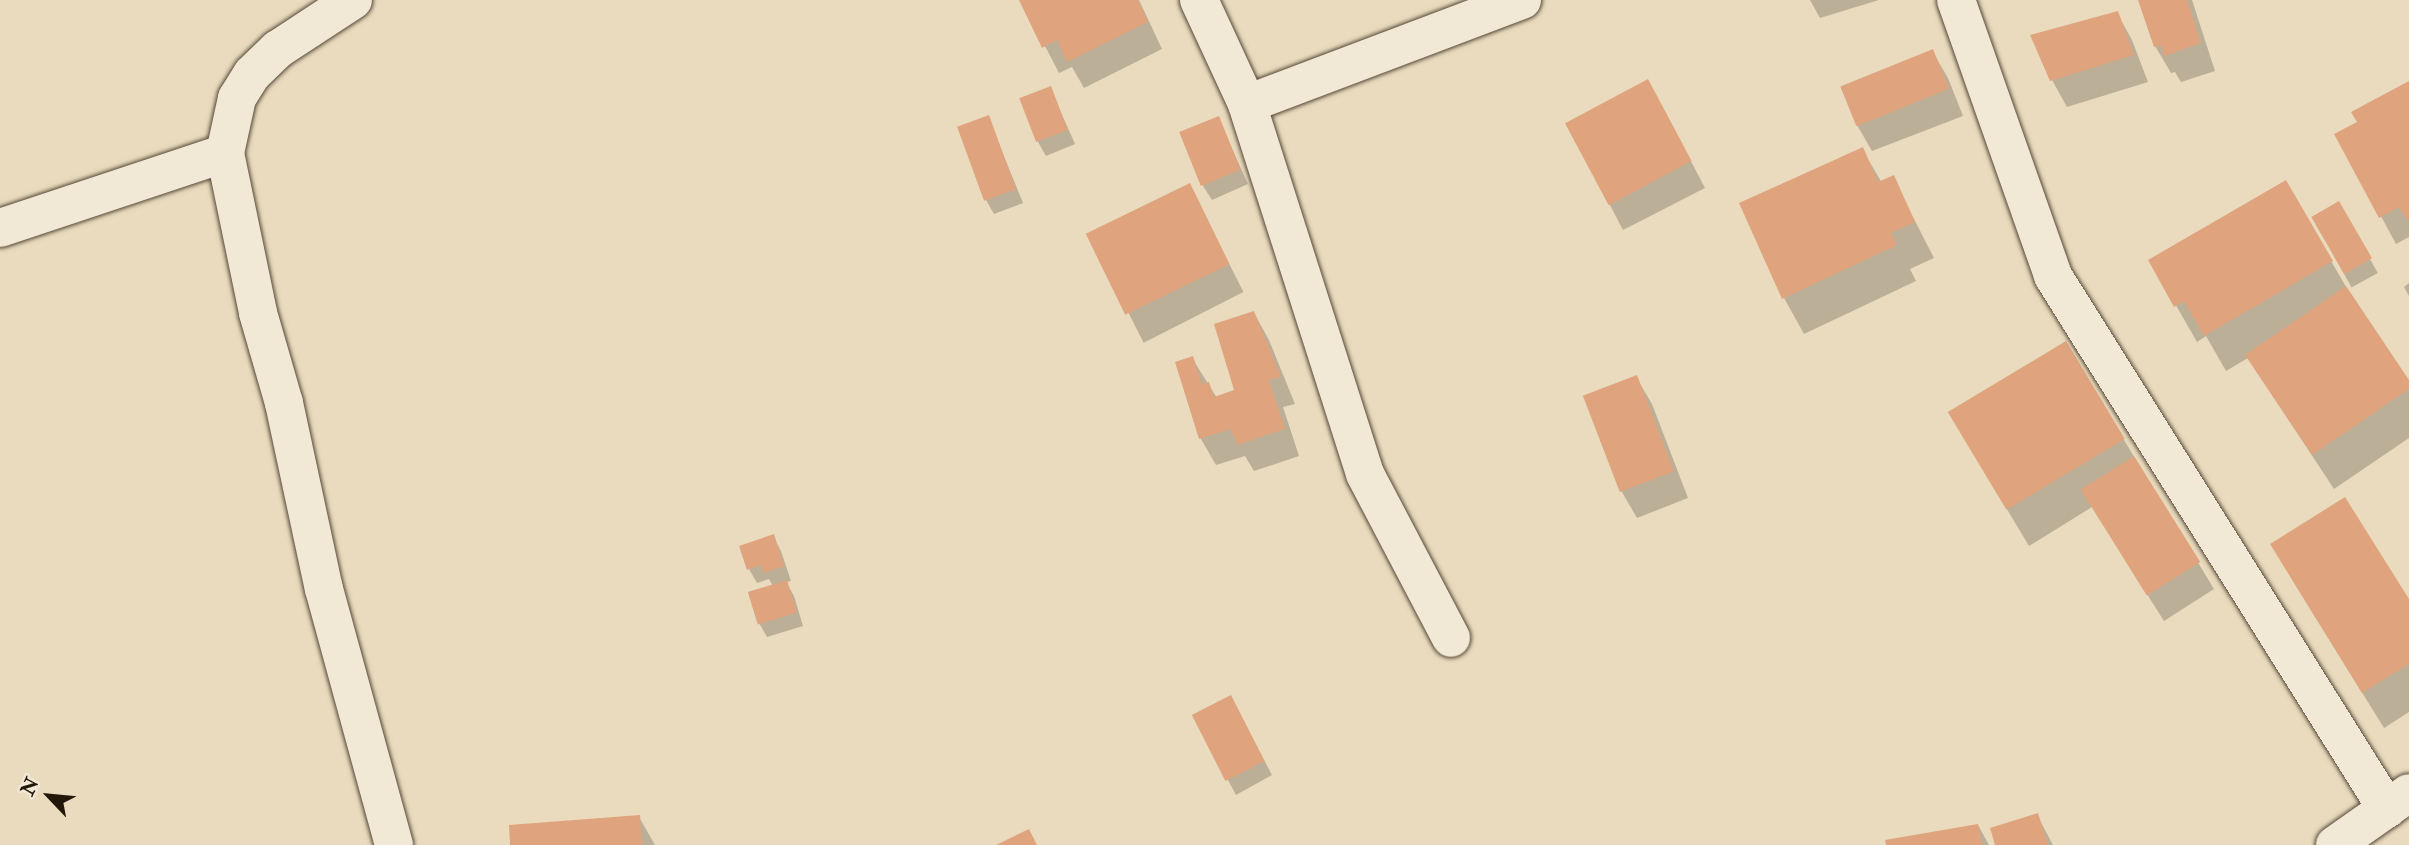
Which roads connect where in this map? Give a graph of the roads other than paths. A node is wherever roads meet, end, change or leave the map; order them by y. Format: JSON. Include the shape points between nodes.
{"nodes":[{"id":1,"x":353,"y":0,"type":"edge"},
{"id":2,"x":1199,"y":0,"type":"edge"},
{"id":3,"x":1522,"y":0,"type":"edge"},
{"id":4,"x":1956,"y":0,"type":"edge"},
{"id":5,"x":1247,"y":104,"type":"junction"},
{"id":6,"x":225,"y":153,"type":"junction"},
{"id":7,"x":0,"y":228,"type":"edge"},
{"id":8,"x":1451,"y":638,"type":"dead end"},
{"id":9,"x":2398,"y":801,"type":"edge"},
{"id":10,"x":394,"y":845,"type":"edge"},
{"id":11,"x":2334,"y":845,"type":"edge"}],
"edges":[{"from":1,"to":6,"type":"street","via":[[278,49],[252,74],[237,98]]},
{"from":2,"to":5,"type":"street"},
{"from":3,"to":5,"type":"street"},
{"from":4,"to":9,"type":"street","via":[[2053,276]]},
{"from":5,"to":8,"type":"street","via":[[1365,474]]},
{"from":6,"to":7,"type":"street"},
{"from":6,"to":10,"type":"street","via":[[324,589]]},
{"from":9,"to":11,"type":"street"}]}
